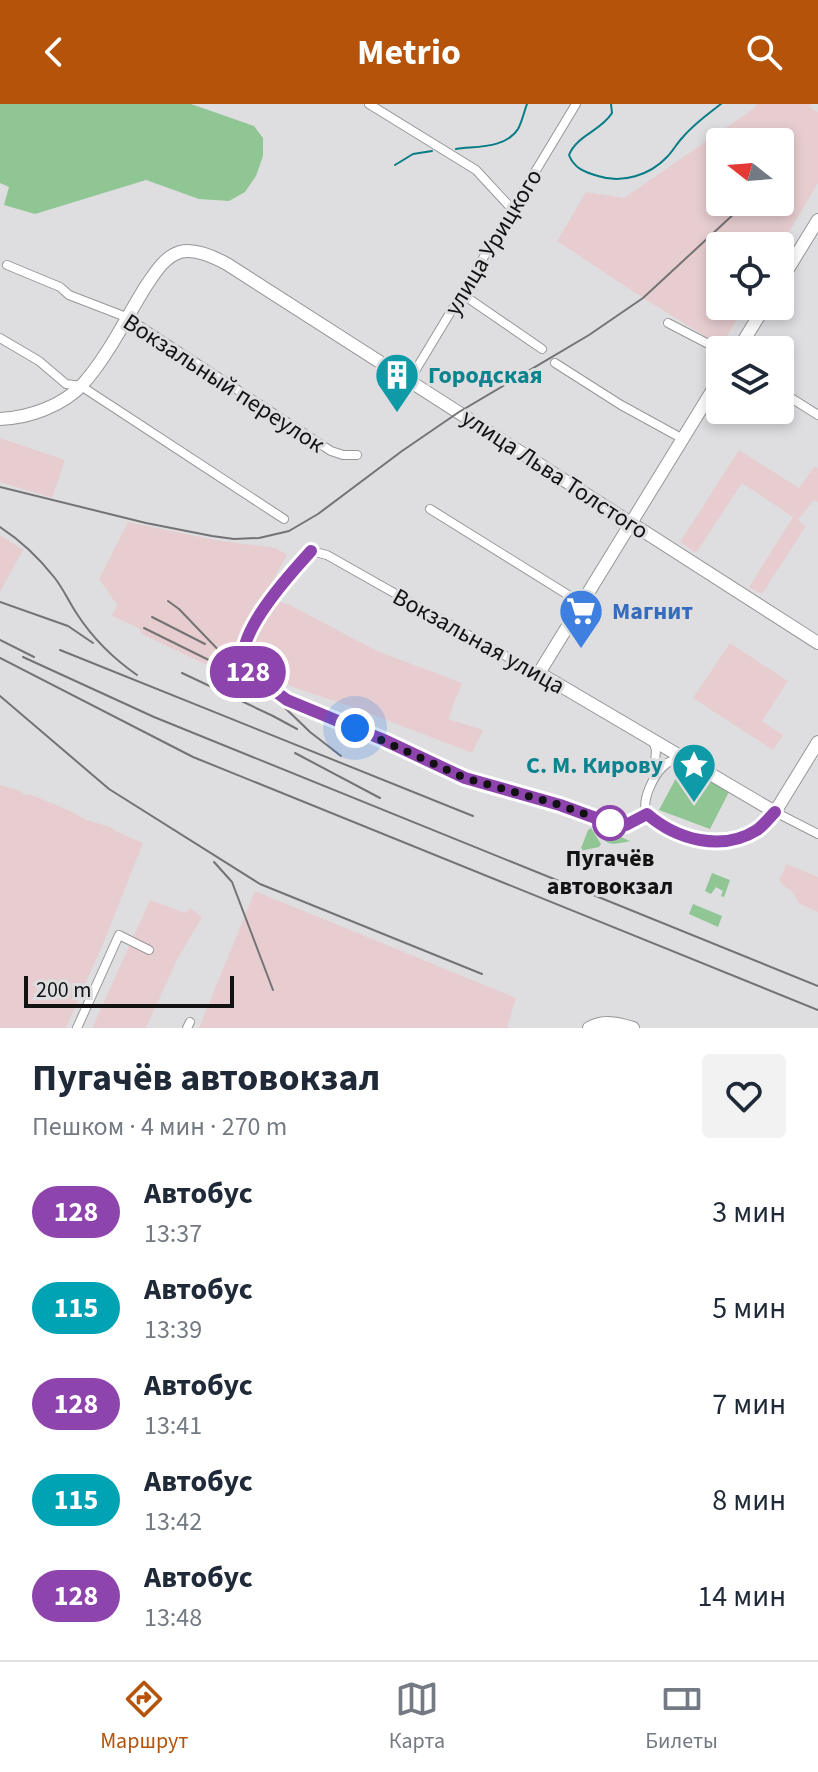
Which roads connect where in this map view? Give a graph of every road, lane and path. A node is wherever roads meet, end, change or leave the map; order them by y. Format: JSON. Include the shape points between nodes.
{"nodes":[{"id":1,"x":369,"y":104,"type":"edge"},
{"id":2,"x":576,"y":104,"type":"edge"},
{"id":3,"x":513,"y":210,"type":"junction"},
{"id":4,"x":818,"y":220,"type":"edge"},
{"id":5,"x":794,"y":259,"type":"edge"},
{"id":6,"x":7,"y":265,"type":"dead end"},
{"id":7,"x":462,"y":294,"type":"junction"},
{"id":8,"x":126,"y":317,"type":"junction"},
{"id":9,"x":668,"y":323,"type":"dead end"},
{"id":10,"x":0,"y":338,"type":"edge"},
{"id":11,"x":706,"y":343,"type":"edge"},
{"id":12,"x":542,"y":349,"type":"dead end"},
{"id":13,"x":555,"y":363,"type":"dead end"},
{"id":14,"x":409,"y":381,"type":"junction"},
{"id":15,"x":81,"y":386,"type":"junction"},
{"id":16,"x":794,"y":400,"type":"edge"},
{"id":17,"x":706,"y":401,"type":"edge"},
{"id":18,"x":818,"y":415,"type":"edge"},
{"id":19,"x":0,"y":419,"type":"edge"},
{"id":20,"x":683,"y":439,"type":"junction"},
{"id":21,"x":357,"y":455,"type":"dead end"},
{"id":22,"x":430,"y":509,"type":"dead end"},
{"id":23,"x":284,"y":519,"type":"dead end"},
{"id":24,"x":630,"y":523,"type":"junction"},
{"id":25,"x":581,"y":603,"type":"junction"},
{"id":26,"x":818,"y":643,"type":"edge"},
{"id":27,"x":243,"y":664,"type":"junction"},
{"id":28,"x":539,"y":673,"type":"junction"},
{"id":29,"x":233,"y":679,"type":"dead end"},
{"id":30,"x":649,"y":738,"type":"junction"},
{"id":31,"x":818,"y":742,"type":"edge"},
{"id":32,"x":683,"y":758,"type":"junction"},
{"id":33,"x":654,"y":778,"type":"junction"},
{"id":34,"x":775,"y":812,"type":"junction"},
{"id":35,"x":647,"y":814,"type":"junction"},
{"id":36,"x":818,"y":834,"type":"edge"},
{"id":37,"x":149,"y":950,"type":"dead end"},
{"id":38,"x":592,"y":1026,"type":"edge"},
{"id":39,"x":77,"y":1028,"type":"edge"},
{"id":40,"x":633,"y":1028,"type":"edge"}],
"edges":[{"from":1,"to":3,"type":"street","via":[[476,170]]},
{"from":2,"to":3,"type":"street","name":"улица Урицкого"},
{"from":3,"to":7,"type":"street","name":"улица Урицкого"},
{"from":4,"to":5,"type":"street"},
{"from":6,"to":8,"type":"street","name":"Вокзальный переулок"},
{"from":7,"to":12,"type":"street"},
{"from":7,"to":14,"type":"street","name":"улица Урицкого"},
{"from":8,"to":14,"type":"street","name":"улица Льва Толстого","via":[[163,263],[192,251],[227,264]]},
{"from":8,"to":15,"type":"street","name":"улица Льва Толстого"},
{"from":8,"to":21,"type":"street","name":"Вокзальный переулок","via":[[331,451]]},
{"from":9,"to":11,"type":"street"},
{"from":10,"to":15,"type":"street","via":[[66,384]]},
{"from":13,"to":20,"type":"street"},
{"from":14,"to":24,"type":"street","name":"улица Льва Толстого"},
{"from":15,"to":19,"type":"street","name":"улица Льва Толстого","via":[[54,406]]},
{"from":15,"to":23,"type":"street"},
{"from":16,"to":18,"type":"street"},
{"from":17,"to":20,"type":"street"},
{"from":20,"to":24,"type":"street"},
{"from":22,"to":25,"type":"street"},
{"from":24,"to":25,"type":"street"},
{"from":24,"to":26,"type":"street","name":"улица Льва Толстого"},
{"from":25,"to":28,"type":"street"},
{"from":27,"to":28,"type":"street","name":"Вокзальная улица","via":[[246,641],[267,602],[311,551],[327,555]]},
{"from":27,"to":29,"type":"street"},
{"from":27,"to":35,"type":"street","via":[[287,700],[465,778],[615,825]]},
{"from":28,"to":30,"type":"street","name":"Вокзальная улица"},
{"from":30,"to":32,"type":"street","name":"Вокзальная улица"},
{"from":30,"to":33,"type":"street","via":[[656,750]]},
{"from":31,"to":34,"type":"street"},
{"from":32,"to":33,"type":"street","via":[[665,765]]},
{"from":32,"to":34,"type":"street","name":"Вокзальная улица"},
{"from":33,"to":35,"type":"street"},
{"from":34,"to":35,"type":"street","via":[[760,828],[724,842],[704,842],[670,830]]},
{"from":34,"to":36,"type":"street","name":"Вокзальная улица"},
{"from":37,"to":39,"type":"street","via":[[119,935]]},
{"from":38,"to":40,"type":"street","via":[[614,1023]]}]}
